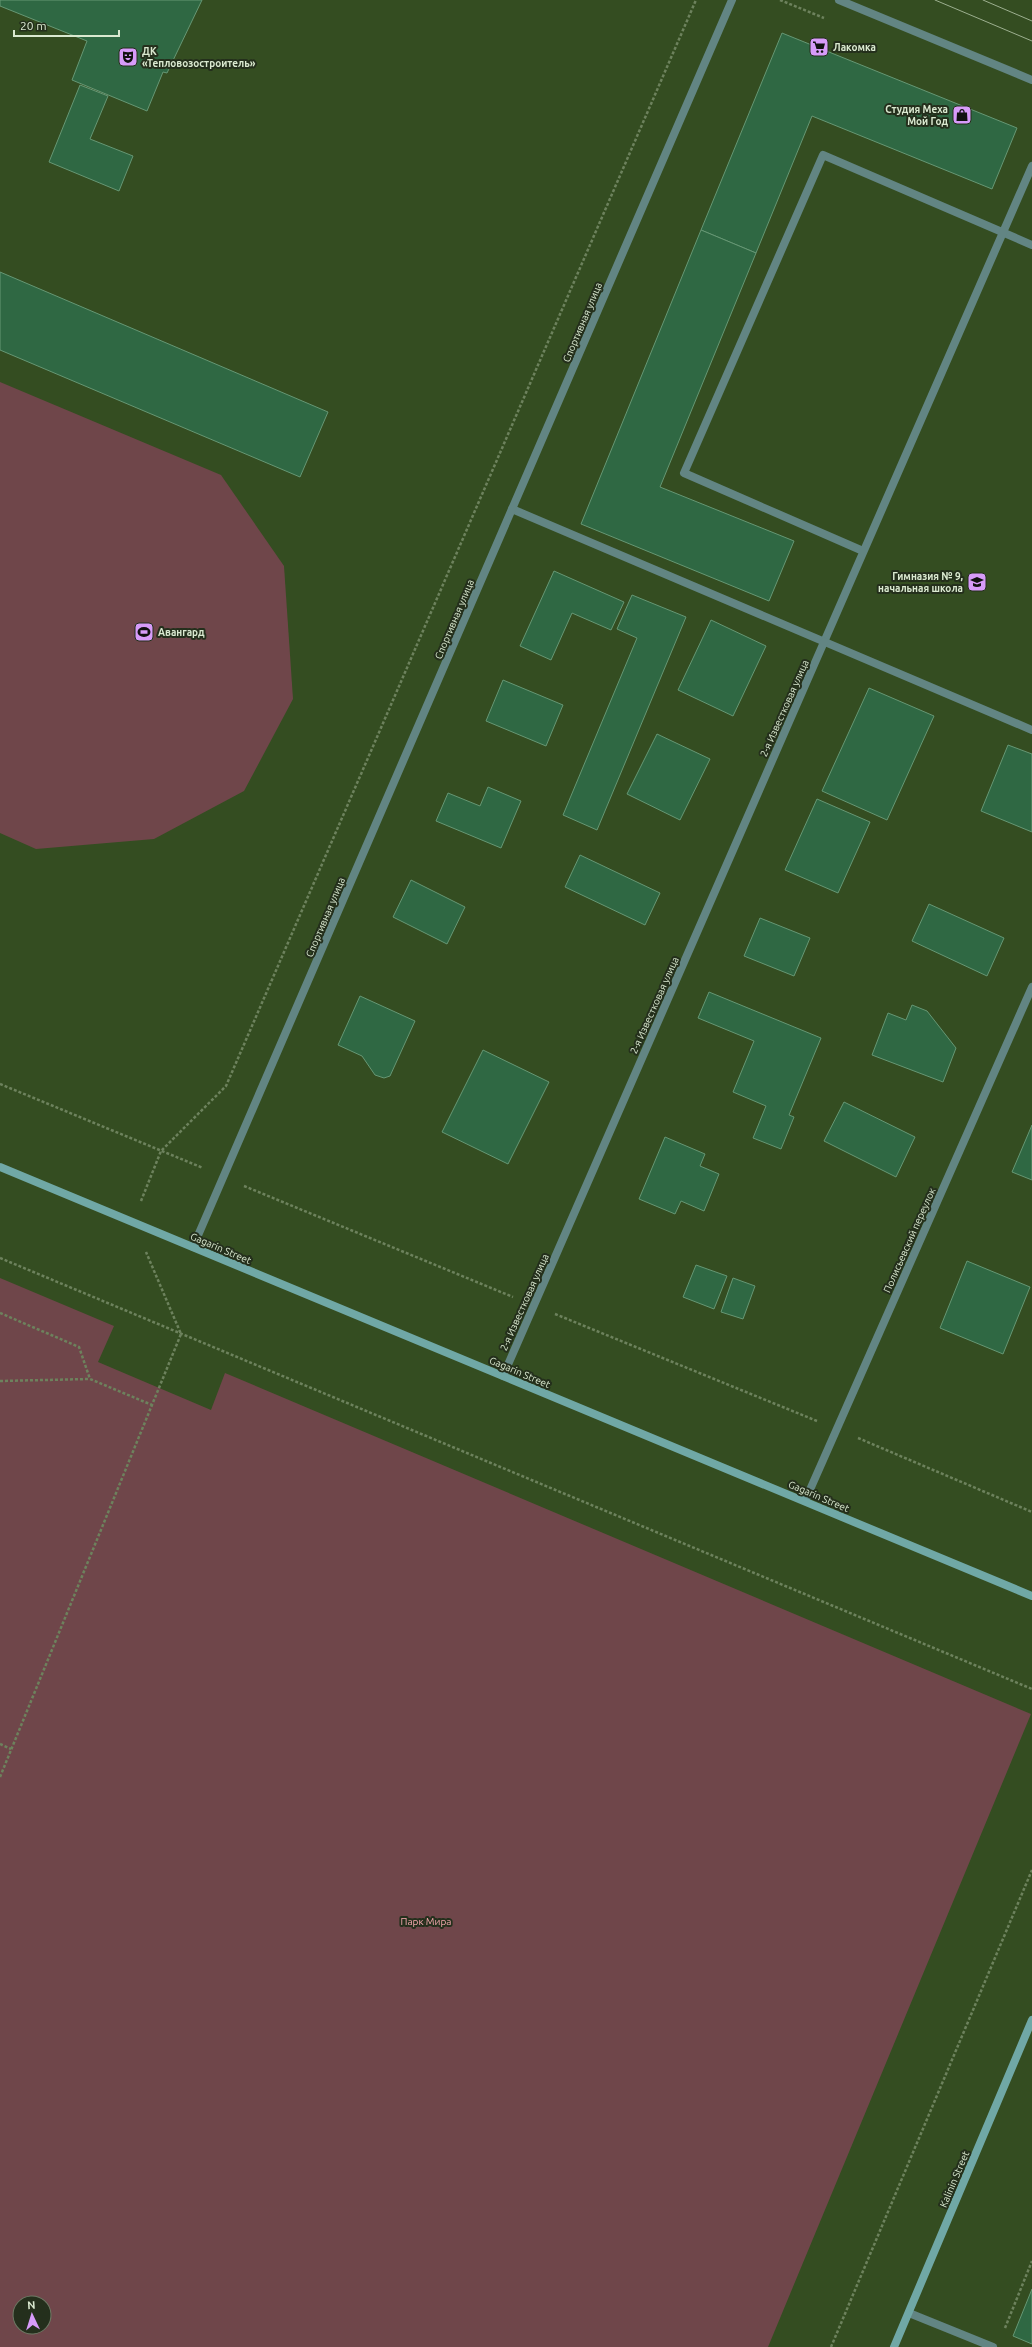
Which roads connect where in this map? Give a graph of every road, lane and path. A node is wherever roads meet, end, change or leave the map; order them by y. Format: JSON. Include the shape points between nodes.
{"nodes":[{"id":1,"x":732,"y":0,"type":"edge"},
{"id":2,"x":839,"y":0,"type":"edge"},
{"id":3,"x":1032,"y":80,"type":"edge"},
{"id":4,"x":1032,"y":166,"type":"edge"},
{"id":5,"x":1003,"y":233,"type":"junction"},
{"id":6,"x":1032,"y":245,"type":"edge"},
{"id":7,"x":512,"y":509,"type":"junction"},
{"id":8,"x":863,"y":551,"type":"junction"},
{"id":9,"x":824,"y":642,"type":"junction"},
{"id":10,"x":1032,"y":730,"type":"edge"},
{"id":11,"x":1032,"y":987,"type":"edge"},
{"id":12,"x":0,"y":1167,"type":"edge"},
{"id":13,"x":193,"y":1247,"type":"junction"},
{"id":14,"x":0,"y":1258,"type":"edge"},
{"id":15,"x":0,"y":1313,"type":"edge"},
{"id":16,"x":503,"y":1376,"type":"junction"},
{"id":17,"x":90,"y":1378,"type":"junction"},
{"id":18,"x":0,"y":1381,"type":"edge"},
{"id":19,"x":152,"y":1405,"type":"dead end"},
{"id":20,"x":805,"y":1501,"type":"junction"},
{"id":21,"x":1032,"y":1596,"type":"edge"},
{"id":22,"x":1032,"y":1689,"type":"edge"},
{"id":23,"x":0,"y":1744,"type":"edge"},
{"id":24,"x":11,"y":1749,"type":"dead end"},
{"id":25,"x":1032,"y":1870,"type":"edge"},
{"id":26,"x":1032,"y":2020,"type":"edge"},
{"id":27,"x":1032,"y":2261,"type":"edge"},
{"id":28,"x":909,"y":2313,"type":"junction"},
{"id":29,"x":1004,"y":2333,"type":"dead end"},
{"id":30,"x":831,"y":2347,"type":"edge"},
{"id":31,"x":894,"y":2347,"type":"edge"},
{"id":32,"x":993,"y":2347,"type":"edge"}],
"edges":[{"from":1,"to":7,"type":"street","name":"Спортивная улица"},
{"from":2,"to":3,"type":"street"},
{"from":4,"to":5,"type":"street","name":"2-я Известковая улица"},
{"from":5,"to":6,"type":"street"},
{"from":5,"to":8,"type":"street","name":"2-я Известковая улица"},
{"from":5,"to":8,"type":"street","via":[[823,155],[684,473]]},
{"from":7,"to":9,"type":"street"},
{"from":7,"to":13,"type":"street","name":"Спортивная улица"},
{"from":8,"to":9,"type":"street","name":"2-я Известковая улица"},
{"from":9,"to":10,"type":"street"},
{"from":9,"to":16,"type":"street","name":"2-я Известковая улица"},
{"from":11,"to":20,"type":"street","name":"Полисьевский переулок"},
{"from":12,"to":13,"type":"street","name":"Gagarin Street"},
{"from":13,"to":16,"type":"street","name":"Gagarin Street"},
{"from":14,"to":22,"type":"path"},
{"from":15,"to":17,"type":"path","via":[[79,1346]]},
{"from":16,"to":20,"type":"street","name":"Gagarin Street"},
{"from":17,"to":18,"type":"path"},
{"from":17,"to":19,"type":"path"},
{"from":20,"to":21,"type":"street","name":"Gagarin Street"},
{"from":23,"to":24,"type":"path"},
{"from":25,"to":30,"type":"path"},
{"from":26,"to":28,"type":"street","name":"Kalinin Street"},
{"from":27,"to":29,"type":"path"},
{"from":28,"to":31,"type":"street","name":"Kalinin Street"},
{"from":28,"to":32,"type":"street"}]}
